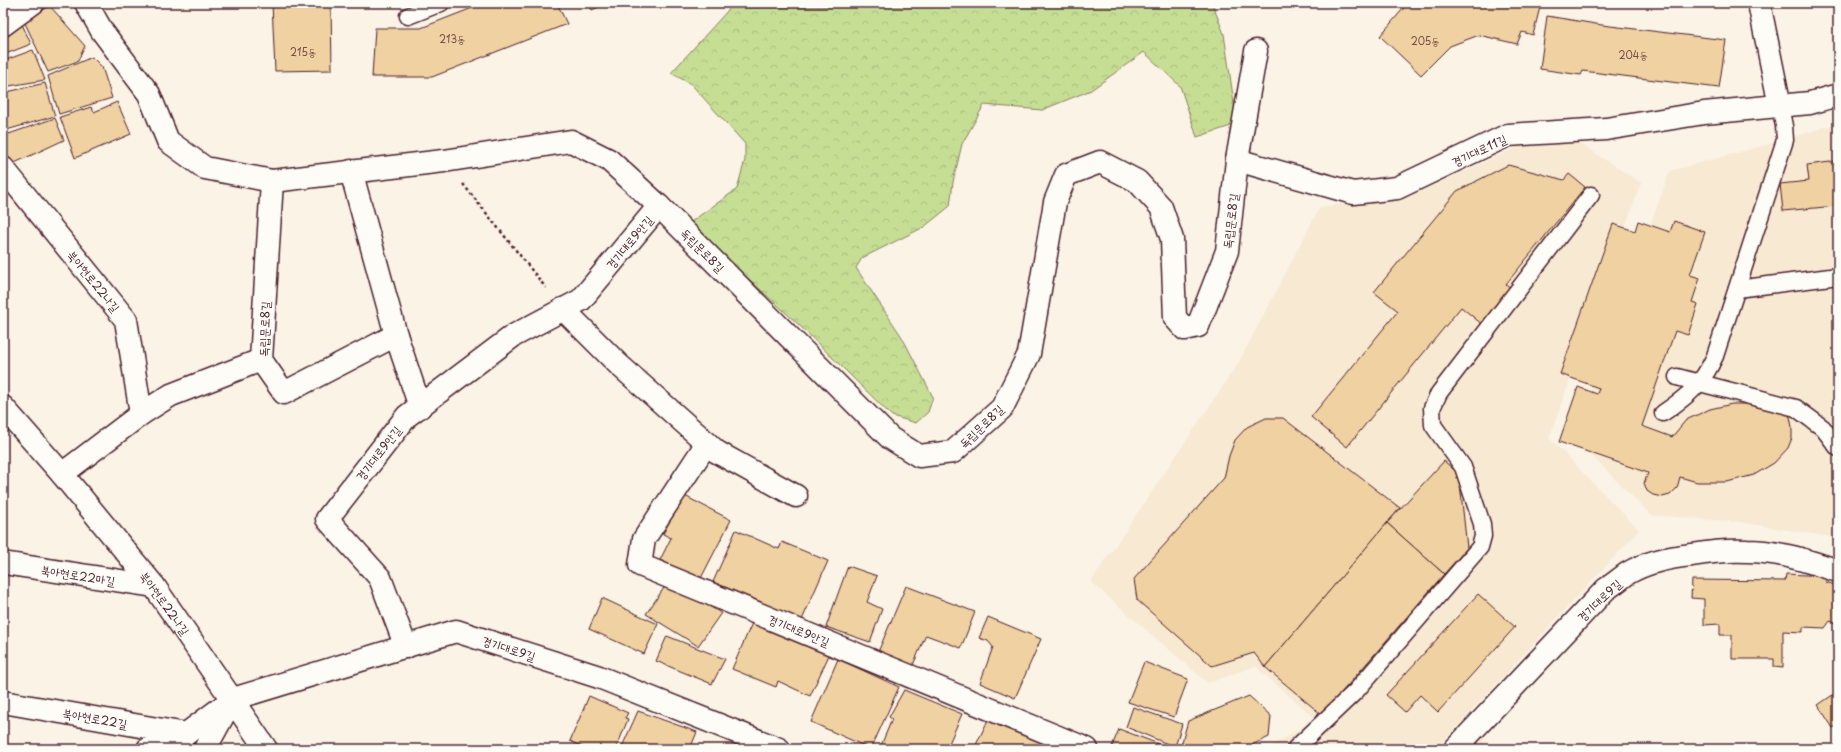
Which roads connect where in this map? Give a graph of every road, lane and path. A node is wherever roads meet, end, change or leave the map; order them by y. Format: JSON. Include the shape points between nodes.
{"nodes":[{"id":1,"x":33,"y":3,"type":"edge"},
{"id":2,"x":86,"y":3,"type":"edge"},
{"id":3,"x":441,"y":3,"type":"edge"},
{"id":4,"x":1759,"y":3,"type":"edge"},
{"id":5,"x":408,"y":16,"type":"dead end"},
{"id":6,"x":3,"y":25,"type":"edge"},
{"id":7,"x":1256,"y":51,"type":"dead end"},
{"id":8,"x":1838,"y":96,"type":"edge"},
{"id":9,"x":1780,"y":106,"type":"junction"},
{"id":10,"x":1237,"y":160,"type":"junction"},
{"id":11,"x":444,"y":161,"type":"junction"},
{"id":12,"x":3,"y":168,"type":"edge"},
{"id":13,"x":351,"y":171,"type":"junction"},
{"id":14,"x":272,"y":182,"type":"junction"},
{"id":15,"x":1590,"y":194,"type":"dead end"},
{"id":16,"x":659,"y":206,"type":"junction"},
{"id":17,"x":1838,"y":276,"type":"edge"},
{"id":18,"x":1737,"y":289,"type":"junction"},
{"id":19,"x":563,"y":309,"type":"junction"},
{"id":20,"x":396,"y":335,"type":"junction"},
{"id":21,"x":261,"y":360,"type":"junction"},
{"id":22,"x":1676,"y":377,"type":"dead end"},
{"id":23,"x":1699,"y":383,"type":"junction"},
{"id":24,"x":3,"y":407,"type":"edge"},
{"id":25,"x":420,"y":407,"type":"junction"},
{"id":26,"x":141,"y":414,"type":"junction"},
{"id":27,"x":1663,"y":414,"type":"dead end"},
{"id":28,"x":707,"y":444,"type":"junction"},
{"id":29,"x":1838,"y":448,"type":"edge"},
{"id":30,"x":62,"y":474,"type":"junction"},
{"id":31,"x":796,"y":496,"type":"dead end"},
{"id":32,"x":3,"y":563,"type":"edge"},
{"id":33,"x":1838,"y":572,"type":"edge"},
{"id":34,"x":154,"y":586,"type":"junction"},
{"id":35,"x":406,"y":647,"type":"junction"},
{"id":36,"x":233,"y":699,"type":"junction"},
{"id":37,"x":3,"y":702,"type":"edge"},
{"id":38,"x":186,"y":734,"type":"junction"},
{"id":39,"x":148,"y":749,"type":"edge"},
{"id":40,"x":205,"y":749,"type":"edge"},
{"id":41,"x":266,"y":749,"type":"edge"},
{"id":42,"x":779,"y":749,"type":"edge"},
{"id":43,"x":1087,"y":749,"type":"edge"},
{"id":44,"x":1295,"y":749,"type":"edge"},
{"id":45,"x":1455,"y":749,"type":"edge"}],
"edges":[{"from":1,"to":6,"type":"street"},
{"from":2,"to":14,"type":"street","name":"독립문로8길","via":[[102,31],[149,94],[168,141],[205,168]]},
{"from":3,"to":5,"type":"lane"},
{"from":4,"to":9,"type":"street"},
{"from":7,"to":10,"type":"street"},
{"from":8,"to":9,"type":"street","name":"경기대로11길","via":[[1810,103]]},
{"from":9,"to":10,"type":"street","name":"경기대로11길","via":[[1704,113],[1606,129],[1508,135],[1397,188],[1353,193]]},
{"from":9,"to":18,"type":"lane","via":[[1785,140]]},
{"from":10,"to":16,"type":"street","name":"독립문로8길","via":[[1227,251],[1198,326],[1185,329],[1175,318],[1172,239],[1161,207],[1137,181],[1100,162],[1066,175],[1055,202],[1029,354],[1002,408],[953,452],[919,456],[890,438]]},
{"from":11,"to":13,"type":"street","name":"독립문로8길"},
{"from":11,"to":16,"type":"street","name":"독립문로8길","via":[[571,141],[609,160]]},
{"from":11,"to":19,"type":"path"},
{"from":12,"to":26,"type":"street","name":"북아현로22나길","via":[[126,320]]},
{"from":13,"to":14,"type":"street","name":"독립문로8길"},
{"from":13,"to":20,"type":"street"},
{"from":14,"to":21,"type":"street","name":"독립문로8길"},
{"from":15,"to":44,"type":"lane","via":[[1439,393],[1432,408],[1433,425],[1463,467],[1480,517],[1483,536],[1480,547],[1356,691]]},
{"from":16,"to":19,"type":"street","name":"경기대로9안길","via":[[581,300]]},
{"from":17,"to":18,"type":"lane"},
{"from":18,"to":23,"type":"lane","via":[[1716,356]]},
{"from":19,"to":25,"type":"street","name":"경기대로9안길","via":[[513,336]]},
{"from":19,"to":28,"type":"street","via":[[618,364]]},
{"from":20,"to":21,"type":"street","name":"독립문로8길","via":[[284,393]]},
{"from":20,"to":25,"type":"street"},
{"from":21,"to":26,"type":"street","via":[[171,395]]},
{"from":22,"to":23,"type":"lane"},
{"from":23,"to":27,"type":"lane","via":[[1687,396]]},
{"from":23,"to":29,"type":"lane","via":[[1796,408],[1823,428]]},
{"from":24,"to":30,"type":"street","name":"북아현로22나길"},
{"from":25,"to":35,"type":"street","name":"경기대로9안길","via":[[407,416],[327,518],[380,578]]},
{"from":26,"to":30,"type":"street"},
{"from":28,"to":31,"type":"street"},
{"from":28,"to":43,"type":"street","name":"경기대로9안길","via":[[644,539],[640,565]]},
{"from":30,"to":34,"type":"street","name":"북아현로22나길"},
{"from":32,"to":34,"type":"street","name":"북아현로22마길"},
{"from":33,"to":45,"type":"street","name":"경기대로9길","via":[[1810,562],[1747,550],[1673,557],[1650,563],[1629,573],[1606,589]]},
{"from":34,"to":36,"type":"street","name":"북아현로22나길"},
{"from":35,"to":36,"type":"street","name":"경기대로9길"},
{"from":35,"to":42,"type":"street","name":"경기대로9길","via":[[456,631],[599,677]]},
{"from":36,"to":38,"type":"street","name":"경기대로9길"},
{"from":36,"to":40,"type":"street"},
{"from":36,"to":41,"type":"street","name":"북아현로22나길"},
{"from":37,"to":38,"type":"street","name":"북아현로22길"},
{"from":38,"to":39,"type":"street","name":"경기대로9길"}]}
